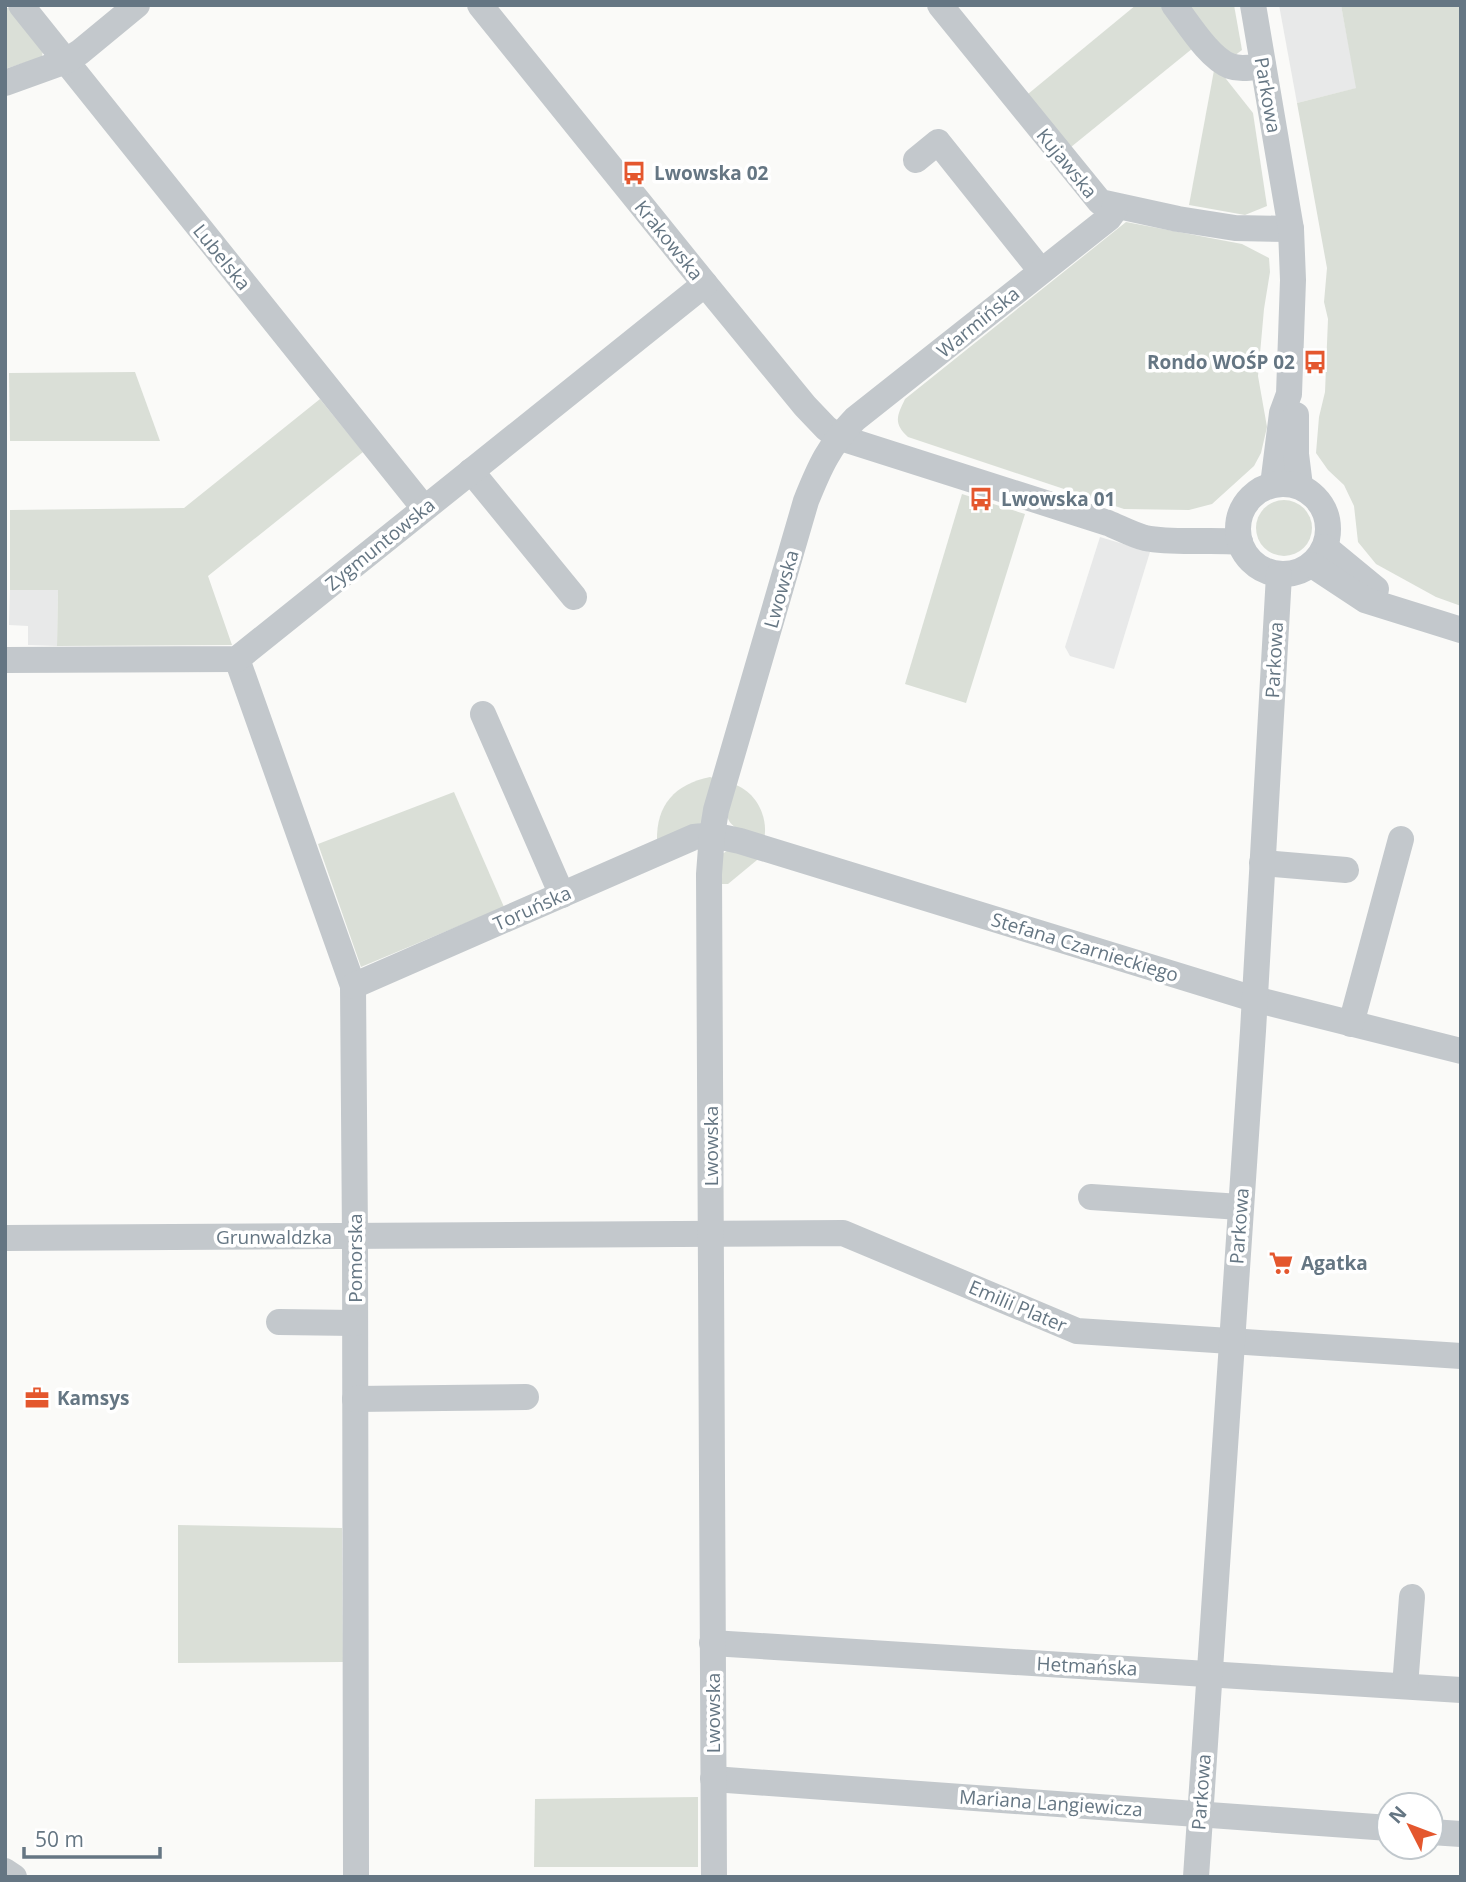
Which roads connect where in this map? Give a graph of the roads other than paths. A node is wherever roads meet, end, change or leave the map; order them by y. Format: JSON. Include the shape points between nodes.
{"nodes":[{"id":1,"x":20,"y":5,"type":"edge"},
{"id":2,"x":137,"y":5,"type":"edge"},
{"id":3,"x":480,"y":5,"type":"edge"},
{"id":4,"x":940,"y":5,"type":"edge"},
{"id":5,"x":1174,"y":5,"type":"edge"},
{"id":6,"x":1252,"y":5,"type":"edge"},
{"id":7,"x":66,"y":61,"type":"junction"},
{"id":8,"x":1264,"y":66,"type":"junction"},
{"id":9,"x":5,"y":83,"type":"edge"},
{"id":10,"x":916,"y":160,"type":"dead end"},
{"id":11,"x":1115,"y":206,"type":"junction"},
{"id":12,"x":1291,"y":229,"type":"junction"},
{"id":13,"x":1041,"y":271,"type":"junction"},
{"id":14,"x":705,"y":285,"type":"junction"},
{"id":15,"x":1289,"y":394,"type":"junction"},
{"id":16,"x":838,"y":437,"type":"junction"},
{"id":17,"x":471,"y":471,"type":"junction"},
{"id":18,"x":1273,"y":485,"type":"junction"},
{"id":19,"x":1300,"y":486,"type":"junction"},
{"id":20,"x":424,"y":508,"type":"junction"},
{"id":21,"x":1239,"y":529,"type":"junction"},
{"id":22,"x":1318,"y":556,"type":"junction"},
{"id":23,"x":1279,"y":575,"type":"junction"},
{"id":24,"x":574,"y":597,"type":"dead end"},
{"id":25,"x":1461,"y":629,"type":"edge"},
{"id":26,"x":237,"y":659,"type":"junction"},
{"id":27,"x":5,"y":660,"type":"edge"},
{"id":28,"x":484,"y":714,"type":"dead end"},
{"id":29,"x":712,"y":835,"type":"junction"},
{"id":30,"x":1401,"y":839,"type":"dead end"},
{"id":31,"x":1262,"y":863,"type":"junction"},
{"id":32,"x":1346,"y":870,"type":"dead end"},
{"id":33,"x":562,"y":895,"type":"junction"},
{"id":34,"x":353,"y":986,"type":"junction"},
{"id":35,"x":1254,"y":999,"type":"junction"},
{"id":36,"x":1351,"y":1024,"type":"junction"},
{"id":37,"x":1461,"y":1051,"type":"edge"},
{"id":38,"x":1091,"y":1197,"type":"dead end"},
{"id":39,"x":1240,"y":1207,"type":"junction"},
{"id":40,"x":711,"y":1234,"type":"junction"},
{"id":41,"x":355,"y":1237,"type":"junction"},
{"id":42,"x":5,"y":1238,"type":"edge"},
{"id":43,"x":279,"y":1322,"type":"dead end"},
{"id":44,"x":355,"y":1323,"type":"junction"},
{"id":45,"x":1231,"y":1342,"type":"junction"},
{"id":46,"x":1461,"y":1356,"type":"edge"},
{"id":47,"x":526,"y":1397,"type":"dead end"},
{"id":48,"x":355,"y":1398,"type":"junction"},
{"id":49,"x":1412,"y":1597,"type":"dead end"},
{"id":50,"x":712,"y":1643,"type":"junction"},
{"id":51,"x":1209,"y":1673,"type":"junction"},
{"id":52,"x":1405,"y":1686,"type":"junction"},
{"id":53,"x":1461,"y":1690,"type":"edge"},
{"id":54,"x":713,"y":1779,"type":"junction"},
{"id":55,"x":1200,"y":1814,"type":"junction"},
{"id":56,"x":1375,"y":1827,"type":"edge"},
{"id":57,"x":5,"y":1871,"type":"edge"},
{"id":58,"x":15,"y":1877,"type":"edge"},
{"id":59,"x":356,"y":1877,"type":"edge"},
{"id":60,"x":713,"y":1877,"type":"edge"},
{"id":61,"x":1196,"y":1877,"type":"edge"}],
"edges":[{"from":1,"to":7,"type":"street","name":"Lubelska"},
{"from":2,"to":7,"type":"street"},
{"from":3,"to":14,"type":"street","name":"Krakowska"},
{"from":4,"to":11,"type":"street","name":"Kujawska","via":[[1095,198]]},
{"from":5,"to":8,"type":"street","via":[[1221,61],[1242,68]]},
{"from":6,"to":8,"type":"street","name":"Parkowa"},
{"from":7,"to":9,"type":"street"},
{"from":7,"to":20,"type":"street","name":"Lubelska"},
{"from":8,"to":12,"type":"street","name":"Parkowa"},
{"from":10,"to":13,"type":"street","via":[[938,142]]},
{"from":11,"to":12,"type":"street","name":"Kujawska","via":[[1235,228]]},
{"from":11,"to":13,"type":"street","name":"Warmińska","via":[[1109,218]]},
{"from":12,"to":15,"type":"street","name":"Parkowa"},
{"from":13,"to":16,"type":"street","name":"Warmińska"},
{"from":14,"to":16,"type":"street","name":"Krakowska","via":[[805,406]]},
{"from":14,"to":17,"type":"street","name":"Zygmuntowska"},
{"from":15,"to":18,"type":"street","name":"Parkowa","via":[[1282,413]]},
{"from":15,"to":19,"type":"street","name":"Parkowa","via":[[1296,409]]},
{"from":16,"to":21,"type":"street","via":[[1108,523],[1208,523]]},
{"from":16,"to":29,"type":"street","name":"Lwowska","via":[[824,457],[806,501]]},
{"from":17,"to":20,"type":"street","name":"Zygmuntowska"},
{"from":17,"to":24,"type":"street"},
{"from":18,"to":19,"type":"street"},
{"from":18,"to":21,"type":"street","via":[[1256,492],[1242,508]]},
{"from":19,"to":22,"type":"street","via":[[1313,495],[1327,517],[1328,532]]},
{"from":20,"to":26,"type":"street","name":"Zygmuntowska"},
{"from":21,"to":23,"type":"street","via":[[1247,558],[1260,569]]},
{"from":22,"to":23,"type":"street","via":[[1296,573]]},
{"from":22,"to":25,"type":"street","via":[[1371,584],[1398,610]]},
{"from":23,"to":31,"type":"street","name":"Parkowa"},
{"from":26,"to":27,"type":"street"},
{"from":26,"to":34,"type":"street","name":"Pomorska"},
{"from":28,"to":33,"type":"street"},
{"from":29,"to":33,"type":"street","name":"Toruńska","via":[[694,837]]},
{"from":29,"to":35,"type":"street","name":"Stefana Czarnieckiego"},
{"from":29,"to":40,"type":"street","name":"Lwowska"},
{"from":30,"to":36,"type":"street"},
{"from":31,"to":32,"type":"street"},
{"from":31,"to":35,"type":"street","name":"Parkowa"},
{"from":33,"to":34,"type":"street","name":"Toruńska"},
{"from":34,"to":41,"type":"street","name":"Pomorska"},
{"from":35,"to":36,"type":"street","name":"Stefana Czarnieckiego"},
{"from":35,"to":39,"type":"street","name":"Parkowa"},
{"from":36,"to":37,"type":"street","name":"Stefana Czarnieckiego"},
{"from":38,"to":39,"type":"street"},
{"from":39,"to":45,"type":"street","name":"Parkowa"},
{"from":40,"to":41,"type":"street","name":"Grunwaldzka"},
{"from":40,"to":45,"type":"street","name":"Emilii Plater","via":[[843,1233],[1077,1331]]},
{"from":40,"to":50,"type":"street","name":"Lwowska"},
{"from":41,"to":42,"type":"street","name":"Grunwaldzka"},
{"from":41,"to":44,"type":"street","name":"Pomorska"},
{"from":43,"to":44,"type":"street"},
{"from":44,"to":48,"type":"street","name":"Pomorska"},
{"from":45,"to":46,"type":"street","name":"Emilii Plater"},
{"from":45,"to":51,"type":"street","name":"Parkowa"},
{"from":47,"to":48,"type":"street"},
{"from":48,"to":59,"type":"street","name":"Pomorska"},
{"from":49,"to":52,"type":"street"},
{"from":50,"to":51,"type":"street","name":"Hetmańska"},
{"from":50,"to":54,"type":"street","name":"Lwowska"},
{"from":51,"to":52,"type":"street","name":"Hetmańska"},
{"from":51,"to":55,"type":"street","name":"Parkowa"},
{"from":52,"to":53,"type":"street","name":"Hetmańska"},
{"from":54,"to":55,"type":"street","name":"Mariana Langiewicza"},
{"from":54,"to":60,"type":"street","name":"Lwowska"},
{"from":55,"to":56,"type":"street","name":"Mariana Langiewicza"},
{"from":55,"to":61,"type":"street","name":"Parkowa"},
{"from":57,"to":58,"type":"street"}]}
